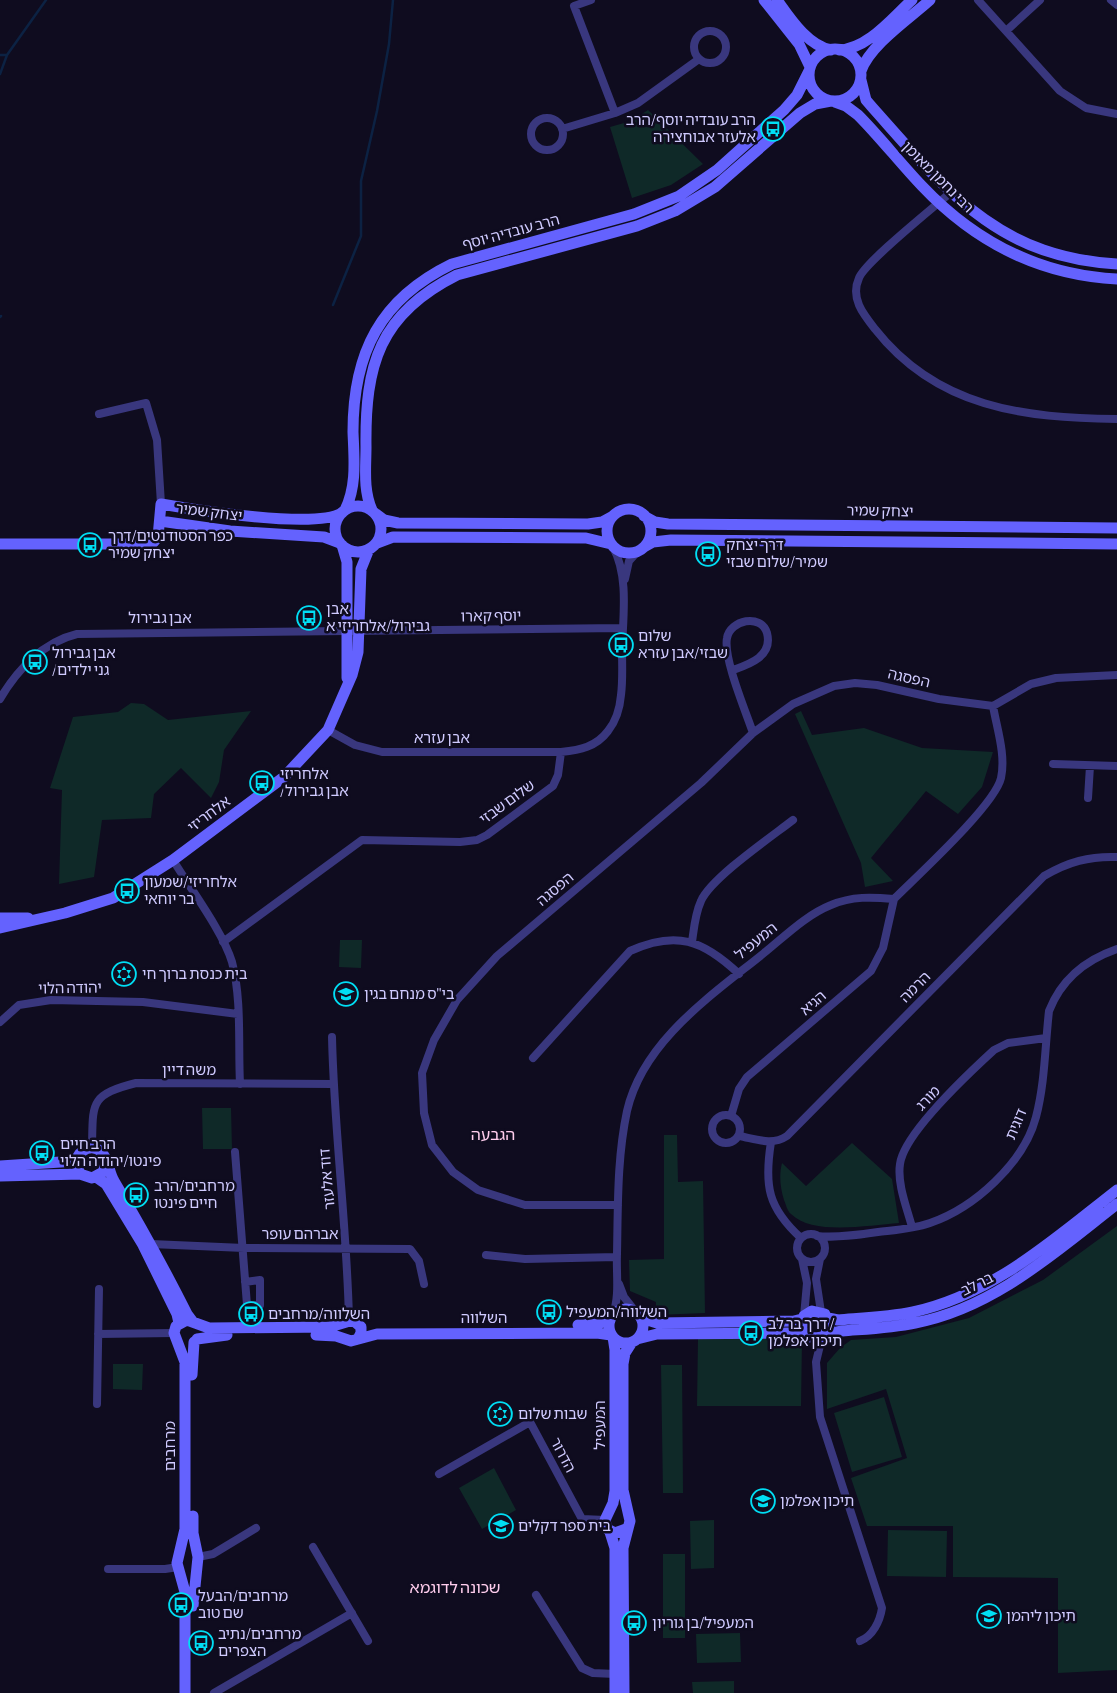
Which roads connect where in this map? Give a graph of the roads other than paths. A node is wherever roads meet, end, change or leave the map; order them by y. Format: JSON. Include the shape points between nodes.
{"nodes":[{"id":1,"x":590,"y":0,"type":"edge"},
{"id":2,"x":764,"y":0,"type":"edge"},
{"id":3,"x":777,"y":0,"type":"edge"},
{"id":4,"x":912,"y":0,"type":"edge"},
{"id":5,"x":930,"y":0,"type":"edge"},
{"id":6,"x":978,"y":0,"type":"edge"},
{"id":7,"x":1040,"y":0,"type":"edge"},
{"id":8,"x":1112,"y":0,"type":"edge"},
{"id":9,"x":1117,"y":5,"type":"edge"},
{"id":10,"x":1006,"y":31,"type":"junction"},
{"id":11,"x":835,"y":50,"type":"junction"},
{"id":12,"x":699,"y":59,"type":"junction"},
{"id":13,"x":810,"y":69,"type":"junction"},
{"id":14,"x":861,"y":76,"type":"junction"},
{"id":15,"x":833,"y":102,"type":"junction"},
{"id":16,"x":614,"y":113,"type":"junction"},
{"id":17,"x":1117,"y":114,"type":"edge"},
{"id":18,"x":562,"y":129,"type":"junction"},
{"id":19,"x":950,"y":193,"type":"junction"},
{"id":20,"x":938,"y":203,"type":"junction"},
{"id":21,"x":1117,"y":264,"type":"edge"},
{"id":22,"x":1117,"y":279,"type":"edge"},
{"id":23,"x":99,"y":414,"type":"dead end"},
{"id":24,"x":1117,"y":419,"type":"edge"},
{"id":25,"x":161,"y":504,"type":"junction"},
{"id":26,"x":344,"y":511,"type":"junction"},
{"id":27,"x":374,"y":512,"type":"junction"},
{"id":28,"x":613,"y":516,"type":"junction"},
{"id":29,"x":644,"y":516,"type":"junction"},
{"id":30,"x":160,"y":521,"type":"junction"},
{"id":31,"x":1117,"y":528,"type":"edge"},
{"id":32,"x":0,"y":544,"type":"edge"},
{"id":33,"x":341,"y":544,"type":"junction"},
{"id":34,"x":1117,"y":544,"type":"edge"},
{"id":35,"x":373,"y":546,"type":"junction"},
{"id":36,"x":612,"y":546,"type":"junction"},
{"id":37,"x":641,"y":549,"type":"junction"},
{"id":38,"x":623,"y":596,"type":"junction"},
{"id":39,"x":622,"y":628,"type":"junction"},
{"id":40,"x":354,"y":631,"type":"junction"},
{"id":41,"x":733,"y":670,"type":"junction"},
{"id":42,"x":1117,"y":675,"type":"edge"},
{"id":43,"x":0,"y":699,"type":"edge"},
{"id":44,"x":993,"y":706,"type":"junction"},
{"id":45,"x":328,"y":730,"type":"junction"},
{"id":46,"x":754,"y":733,"type":"junction"},
{"id":47,"x":561,"y":752,"type":"junction"},
{"id":48,"x":1053,"y":764,"type":"dead end"},
{"id":49,"x":1090,"y":766,"type":"junction"},
{"id":50,"x":1117,"y":766,"type":"edge"},
{"id":51,"x":1088,"y":798,"type":"dead end"},
{"id":52,"x":793,"y":820,"type":"dead end"},
{"id":53,"x":1117,"y":857,"type":"edge"},
{"id":54,"x":173,"y":860,"type":"junction"},
{"id":55,"x":894,"y":899,"type":"junction"},
{"id":56,"x":52,"y":916,"type":"junction"},
{"id":57,"x":0,"y":918,"type":"edge"},
{"id":58,"x":0,"y":928,"type":"edge"},
{"id":59,"x":223,"y":942,"type":"junction"},
{"id":60,"x":692,"y":942,"type":"junction"},
{"id":61,"x":1117,"y":948,"type":"edge"},
{"id":62,"x":739,"y":974,"type":"junction"},
{"id":63,"x":238,"y":1014,"type":"junction"},
{"id":64,"x":0,"y":1022,"type":"edge"},
{"id":65,"x":332,"y":1037,"type":"dead end"},
{"id":66,"x":1046,"y":1038,"type":"junction"},
{"id":67,"x":533,"y":1058,"type":"dead end"},
{"id":68,"x":240,"y":1084,"type":"junction"},
{"id":69,"x":333,"y":1084,"type":"junction"},
{"id":70,"x":732,"y":1116,"type":"junction"},
{"id":71,"x":739,"y":1136,"type":"junction"},
{"id":72,"x":771,"y":1142,"type":"junction"},
{"id":73,"x":92,"y":1148,"type":"junction"},
{"id":74,"x":234,"y":1152,"type":"dead end"},
{"id":75,"x":76,"y":1161,"type":"junction"},
{"id":76,"x":106,"y":1164,"type":"junction"},
{"id":77,"x":0,"y":1166,"type":"edge"},
{"id":78,"x":81,"y":1174,"type":"junction"},
{"id":79,"x":0,"y":1176,"type":"edge"},
{"id":80,"x":96,"y":1178,"type":"junction"},
{"id":81,"x":1117,"y":1190,"type":"edge"},
{"id":82,"x":618,"y":1204,"type":"junction"},
{"id":83,"x":1117,"y":1204,"type":"edge"},
{"id":84,"x":912,"y":1227,"type":"junction"},
{"id":85,"x":854,"y":1235,"type":"junction"},
{"id":86,"x":817,"y":1236,"type":"junction"},
{"id":87,"x":801,"y":1238,"type":"junction"},
{"id":88,"x":151,"y":1244,"type":"junction"},
{"id":89,"x":244,"y":1248,"type":"junction"},
{"id":90,"x":347,"y":1248,"type":"junction"},
{"id":91,"x":824,"y":1251,"type":"junction"},
{"id":92,"x":486,"y":1255,"type":"dead end"},
{"id":93,"x":617,"y":1257,"type":"junction"},
{"id":94,"x":802,"y":1259,"type":"junction"},
{"id":95,"x":820,"y":1259,"type":"junction"},
{"id":96,"x":617,"y":1278,"type":"junction"},
{"id":97,"x":245,"y":1282,"type":"dead end"},
{"id":98,"x":424,"y":1284,"type":"dead end"},
{"id":99,"x":99,"y":1289,"type":"dead end"},
{"id":100,"x":638,"y":1314,"type":"junction"},
{"id":101,"x":824,"y":1315,"type":"junction"},
{"id":102,"x":611,"y":1317,"type":"junction"},
{"id":103,"x":803,"y":1318,"type":"junction"},
{"id":104,"x":194,"y":1322,"type":"junction"},
{"id":105,"x":350,"y":1322,"type":"junction"},
{"id":106,"x":177,"y":1333,"type":"junction"},
{"id":107,"x":98,"y":1334,"type":"junction"},
{"id":108,"x":612,"y":1336,"type":"junction"},
{"id":109,"x":807,"y":1336,"type":"junction"},
{"id":110,"x":823,"y":1336,"type":"junction"},
{"id":111,"x":343,"y":1339,"type":"junction"},
{"id":112,"x":358,"y":1339,"type":"junction"},
{"id":113,"x":634,"y":1340,"type":"junction"},
{"id":114,"x":196,"y":1341,"type":"junction"},
{"id":115,"x":816,"y":1362,"type":"junction"},
{"id":116,"x":97,"y":1404,"type":"dead end"},
{"id":117,"x":439,"y":1474,"type":"dead end"},
{"id":118,"x":627,"y":1513,"type":"junction"},
{"id":119,"x":606,"y":1516,"type":"junction"},
{"id":120,"x":256,"y":1528,"type":"dead end"},
{"id":121,"x":626,"y":1529,"type":"junction"},
{"id":122,"x":610,"y":1532,"type":"junction"},
{"id":123,"x":313,"y":1547,"type":"dead end"},
{"id":124,"x":179,"y":1551,"type":"junction"},
{"id":125,"x":197,"y":1552,"type":"junction"},
{"id":126,"x":108,"y":1568,"type":"dead end"},
{"id":127,"x":179,"y":1570,"type":"junction"},
{"id":128,"x":196,"y":1571,"type":"junction"},
{"id":129,"x":536,"y":1595,"type":"dead end"},
{"id":130,"x":352,"y":1613,"type":"junction"},
{"id":131,"x":368,"y":1641,"type":"dead end"},
{"id":132,"x":860,"y":1641,"type":"dead end"},
{"id":133,"x":615,"y":1674,"type":"junction"},
{"id":134,"x":185,"y":1693,"type":"edge"},
{"id":135,"x":193,"y":1693,"type":"edge"},
{"id":136,"x":214,"y":1693,"type":"edge"},
{"id":137,"x":615,"y":1693,"type":"edge"},
{"id":138,"x":624,"y":1693,"type":"edge"}],
"edges":[{"from":1,"to":16,"type":"street","via":[[574,6]]},
{"from":2,"to":13,"type":"street","via":[[799,44]]},
{"from":3,"to":11,"type":"street","via":[[806,36],[818,45]]},
{"from":4,"to":11,"type":"street","via":[[867,40],[851,48]]},
{"from":5,"to":14,"type":"street","via":[[874,50]]},
{"from":6,"to":10,"type":"street"},
{"from":7,"to":10,"type":"street"},
{"from":8,"to":9,"type":"street"},
{"from":10,"to":17,"type":"street","via":[[1066,96],[1086,108]]},
{"from":11,"to":13,"type":"street","via":[[818,55]]},
{"from":11,"to":14,"type":"street","via":[[855,58]]},
{"from":12,"to":12,"type":"street","via":[[710,63],[722,59],[726,47],[722,36],[710,32],[699,36],[695,47]]},
{"from":12,"to":16,"type":"street","via":[[652,95]]},
{"from":13,"to":15,"type":"street","via":[[810,82],[815,92]]},
{"from":13,"to":26,"type":"street","name":"הרב עובדיה יוסף","via":[[797,95],[784,110],[717,170],[679,196],[634,214],[452,264],[415,286],[399,300],[373,334],[358,374],[354,396],[353,488]]},
{"from":14,"to":15,"type":"street","via":[[852,96]]},
{"from":14,"to":19,"type":"street","name":"רבי נחמן מאומן","via":[[866,100]]},
{"from":15,"to":20,"type":"street","name":"רבי נחמן מאומן","via":[[858,115]]},
{"from":15,"to":27,"type":"street","name":"הרב עובדיה יוסף","via":[[815,104],[800,113],[715,187],[675,212],[637,226],[457,275],[415,302],[384,340],[366,397],[366,488]]},
{"from":16,"to":18,"type":"street"},
{"from":18,"to":18,"type":"street","via":[[555,120],[542,119],[533,126],[532,139],[540,148],[552,149],[561,141]]},
{"from":19,"to":20,"type":"street"},
{"from":19,"to":21,"type":"street","name":"רבי נחמן מאומן","via":[[988,223],[1025,243],[1062,256]]},
{"from":20,"to":22,"type":"street","name":"רבי נחמן מאומן","via":[[979,236],[1019,257],[1058,271]]},
{"from":20,"to":24,"type":"street","via":[[866,267],[858,280],[856,296],[859,308],[880,336],[932,381],[973,401],[1042,417]]},
{"from":23,"to":25,"type":"street","via":[[146,403],[157,440]]},
{"from":25,"to":26,"type":"street","name":"יצחק שמיר","via":[[233,514],[314,519],[332,517]]},
{"from":25,"to":30,"type":"street"},
{"from":26,"to":27,"type":"street","via":[[358,506]]},
{"from":26,"to":33,"type":"street","via":[[336,525]]},
{"from":27,"to":28,"type":"street","via":[[384,520],[398,523],[588,524]]},
{"from":27,"to":35,"type":"street","via":[[381,529]]},
{"from":28,"to":29,"type":"street","via":[[629,510]]},
{"from":28,"to":36,"type":"street","via":[[607,528]]},
{"from":29,"to":31,"type":"street","name":"יצחק שמיר","via":[[668,524]]},
{"from":29,"to":37,"type":"street","via":[[650,531]]},
{"from":30,"to":32,"type":"street","name":"יצחק שמיר","via":[[158,537],[147,545]]},
{"from":30,"to":33,"type":"street","name":"יצחק שמיר","via":[[230,531],[324,537]]},
{"from":33,"to":35,"type":"street","via":[[355,552]]},
{"from":33,"to":40,"type":"street","name":"אלחריזי","via":[[347,562]]},
{"from":34,"to":37,"type":"street","name":"יצחק שמיר","via":[[671,540],[653,542]]},
{"from":35,"to":36,"type":"street","via":[[393,537],[586,538]]},
{"from":35,"to":40,"type":"street","name":"אלחריזי","via":[[361,570]]},
{"from":36,"to":37,"type":"street","via":[[625,553]]},
{"from":36,"to":38,"type":"street","via":[[621,568]]},
{"from":37,"to":38,"type":"street","via":[[629,561]]},
{"from":38,"to":39,"type":"street"},
{"from":39,"to":40,"type":"street","name":"יוסף קארו"},
{"from":39,"to":47,"type":"street","via":[[618,712],[609,730],[597,743],[580,750]]},
{"from":40,"to":43,"type":"street","name":"אבן גבירול","via":[[77,634],[62,638],[35,656]]},
{"from":40,"to":45,"type":"street","name":"אלחריזי","via":[[356,664]]},
{"from":41,"to":41,"type":"street","via":[[762,656],[768,645],[761,623],[753,620],[743,622],[727,636],[727,653]]},
{"from":41,"to":46,"type":"street"},
{"from":42,"to":44,"type":"street","via":[[1056,678],[1031,684]]},
{"from":44,"to":46,"type":"street","name":"הפסגה","via":[[855,683],[834,686],[793,704]]},
{"from":44,"to":55,"type":"street","via":[[1003,763],[1001,780],[992,797]]},
{"from":45,"to":47,"type":"street","name":"אבן עזרא","via":[[355,746],[382,752]]},
{"from":45,"to":54,"type":"street","name":"אלחריזי","via":[[284,777]]},
{"from":46,"to":82,"type":"street","name":"הפסגה","via":[[497,956],[457,1000],[434,1040],[422,1073],[424,1113],[432,1145],[453,1172],[478,1190],[525,1205]]},
{"from":47,"to":59,"type":"street","name":"שלום שבזי","via":[[553,786],[487,835],[467,842],[362,840]]},
{"from":48,"to":49,"type":"street"},
{"from":49,"to":50,"type":"street"},
{"from":49,"to":51,"type":"street"},
{"from":52,"to":60,"type":"street","via":[[712,884],[701,899]]},
{"from":53,"to":72,"type":"street","name":"הרמה","via":[[1089,857],[1066,863],[1044,876],[787,1136]]},
{"from":54,"to":56,"type":"street","name":"אלחריזי","via":[[113,898]]},
{"from":54,"to":59,"type":"street"},
{"from":55,"to":62,"type":"street","name":"המעפיל","via":[[869,897],[830,905],[812,914]]},
{"from":55,"to":70,"type":"street","name":"הגיא","via":[[884,948],[871,970],[747,1077],[738,1089]]},
{"from":56,"to":57,"type":"street","name":"אלחריזי"},
{"from":56,"to":58,"type":"street","name":"אלחריזי"},
{"from":59,"to":63,"type":"street","via":[[233,968]]},
{"from":60,"to":62,"type":"street","via":[[721,957]]},
{"from":60,"to":67,"type":"street","via":[[666,939],[630,951]]},
{"from":61,"to":66,"type":"street","name":"דוגית","via":[[1099,955],[1063,984],[1049,1011]]},
{"from":62,"to":82,"type":"street","name":"המעפיל","via":[[676,1027],[639,1078],[628,1108],[620,1148]]},
{"from":63,"to":64,"type":"street","name":"יהודה הלוי","via":[[143,1002],[51,1000],[18,1005]]},
{"from":63,"to":68,"type":"street"},
{"from":65,"to":69,"type":"street","name":"דוד אלעזר"},
{"from":66,"to":84,"type":"street","name":"דוגית","via":[[1036,1118],[1010,1166],[981,1194],[948,1216]]},
{"from":66,"to":84,"type":"street","name":"מורג","via":[[1008,1043],[994,1050],[905,1145],[899,1166],[900,1178]]},
{"from":68,"to":69,"type":"street","name":"משה דיין"},
{"from":68,"to":73,"type":"street","name":"משה דיין","via":[[136,1084],[114,1089],[101,1096],[93,1107]]},
{"from":69,"to":90,"type":"street","name":"דוד אלעזר"},
{"from":70,"to":71,"type":"street","via":[[740,1124]]},
{"from":70,"to":71,"type":"street","via":[[723,1115],[716,1120],[712,1128],[714,1136],[728,1144]]},
{"from":71,"to":72,"type":"street"},
{"from":72,"to":87,"type":"street","via":[[768,1173],[774,1208]]},
{"from":73,"to":75,"type":"street","via":[[83,1150]]},
{"from":73,"to":76,"type":"street","via":[[104,1155]]},
{"from":74,"to":89,"type":"street"},
{"from":75,"to":77,"type":"street"},
{"from":75,"to":78,"type":"street"},
{"from":76,"to":80,"type":"street"},
{"from":76,"to":88,"type":"street"},
{"from":78,"to":79,"type":"street"},
{"from":78,"to":80,"type":"street"},
{"from":80,"to":106,"type":"street","name":"מרחבים","via":[[106,1184],[142,1245],[177,1314]]},
{"from":81,"to":101,"type":"street","name":"בר לב","via":[[1022,1263],[986,1286],[913,1312],[838,1320]]},
{"from":82,"to":93,"type":"street","name":"המעפיל"},
{"from":83,"to":110,"type":"street","name":"בר לב","via":[[1029,1273],[991,1296],[916,1323],[838,1331]]},
{"from":84,"to":85,"type":"street","name":"דוגית"},
{"from":85,"to":86,"type":"street","name":"דוגית"},
{"from":85,"to":91,"type":"street","name":"דוגית","via":[[838,1240]]},
{"from":86,"to":87,"type":"street","via":[[808,1234]]},
{"from":86,"to":91,"type":"street","via":[[823,1242]]},
{"from":87,"to":94,"type":"street","via":[[796,1247]]},
{"from":88,"to":89,"type":"street","name":"אברהם עופר"},
{"from":88,"to":104,"type":"street"},
{"from":89,"to":90,"type":"street","name":"אברהם עופר"},
{"from":89,"to":97,"type":"street"},
{"from":90,"to":98,"type":"street","name":"אברהם עופר","via":[[410,1249],[419,1261]]},
{"from":90,"to":105,"type":"street","name":"דוד אלעזר"},
{"from":91,"to":95,"type":"street"},
{"from":92,"to":93,"type":"street","via":[[525,1259]]},
{"from":93,"to":96,"type":"street","name":"המעפיל"},
{"from":94,"to":95,"type":"street","via":[[811,1262]]},
{"from":94,"to":103,"type":"street","via":[[807,1283]]},
{"from":95,"to":101,"type":"street","via":[[816,1280]]},
{"from":96,"to":100,"type":"street","name":"המעפיל","via":[[624,1297]]},
{"from":96,"to":102,"type":"street","name":"המעפיל","via":[[616,1302]]},
{"from":99,"to":107,"type":"street"},
{"from":100,"to":102,"type":"street","via":[[626,1308]]},
{"from":100,"to":103,"type":"street","via":[[658,1323],[794,1321]]},
{"from":100,"to":113,"type":"street","via":[[642,1330]]},
{"from":101,"to":103,"type":"street","via":[[812,1311]]},
{"from":101,"to":110,"type":"street","via":[[829,1327]]},
{"from":102,"to":105,"type":"street","name":"השלווה","via":[[605,1322],[588,1325],[377,1327]]},
{"from":102,"to":108,"type":"street"},
{"from":103,"to":109,"type":"street","via":[[802,1329]]},
{"from":104,"to":105,"type":"street","name":"השלווה","via":[[209,1328],[330,1327]]},
{"from":104,"to":106,"type":"street","via":[[187,1320]]},
{"from":104,"to":114,"type":"street","via":[[199,1329]]},
{"from":105,"to":111,"type":"street","via":[[340,1329]]},
{"from":105,"to":112,"type":"street","via":[[361,1333]]},
{"from":106,"to":107,"type":"street"},
{"from":106,"to":114,"type":"street","via":[[188,1345]]},
{"from":106,"to":124,"type":"street","name":"מרחבים","via":[[185,1362],[185,1529]]},
{"from":107,"to":116,"type":"street"},
{"from":108,"to":112,"type":"street","name":"השלווה","via":[[597,1332],[377,1334]]},
{"from":108,"to":113,"type":"street","via":[[622,1342]]},
{"from":108,"to":119,"type":"street","name":"המעפיל","via":[[615,1350],[615,1490]]},
{"from":109,"to":110,"type":"street"},
{"from":109,"to":113,"type":"street","via":[[794,1333],[657,1334]]},
{"from":109,"to":115,"type":"street"},
{"from":110,"to":115,"type":"street"},
{"from":111,"to":112,"type":"street"},
{"from":111,"to":114,"type":"street","via":[[315,1334],[218,1335]]},
{"from":113,"to":118,"type":"street","name":"המעפיל","via":[[625,1353],[623,1371],[623,1490]]},
{"from":114,"to":125,"type":"street","name":"מרחבים","via":[[193,1533]]},
{"from":115,"to":132,"type":"street","via":[[820,1417],[881,1605],[878,1622],[866,1639]]},
{"from":117,"to":119,"type":"street","name":"הדרור","via":[[530,1422],[582,1519]]},
{"from":118,"to":119,"type":"street","via":[[620,1508]]},
{"from":118,"to":121,"type":"street","via":[[630,1521]]},
{"from":119,"to":122,"type":"street"},
{"from":120,"to":125,"type":"street","via":[[213,1554]]},
{"from":121,"to":122,"type":"street","via":[[619,1534]]},
{"from":121,"to":138,"type":"street","via":[[623,1548]]},
{"from":122,"to":133,"type":"street","via":[[615,1548]]},
{"from":123,"to":130,"type":"street"},
{"from":124,"to":125,"type":"street","via":[[186,1544]]},
{"from":124,"to":127,"type":"street","name":"מרחבים"},
{"from":125,"to":128,"type":"street","name":"מרחבים"},
{"from":126,"to":127,"type":"street"},
{"from":127,"to":128,"type":"street","via":[[188,1576]]},
{"from":127,"to":134,"type":"street","via":[[185,1592]]},
{"from":128,"to":135,"type":"street"},
{"from":129,"to":133,"type":"street","via":[[582,1668],[593,1673]]},
{"from":130,"to":131,"type":"street"},
{"from":130,"to":136,"type":"street"},
{"from":133,"to":137,"type":"street"}]}
